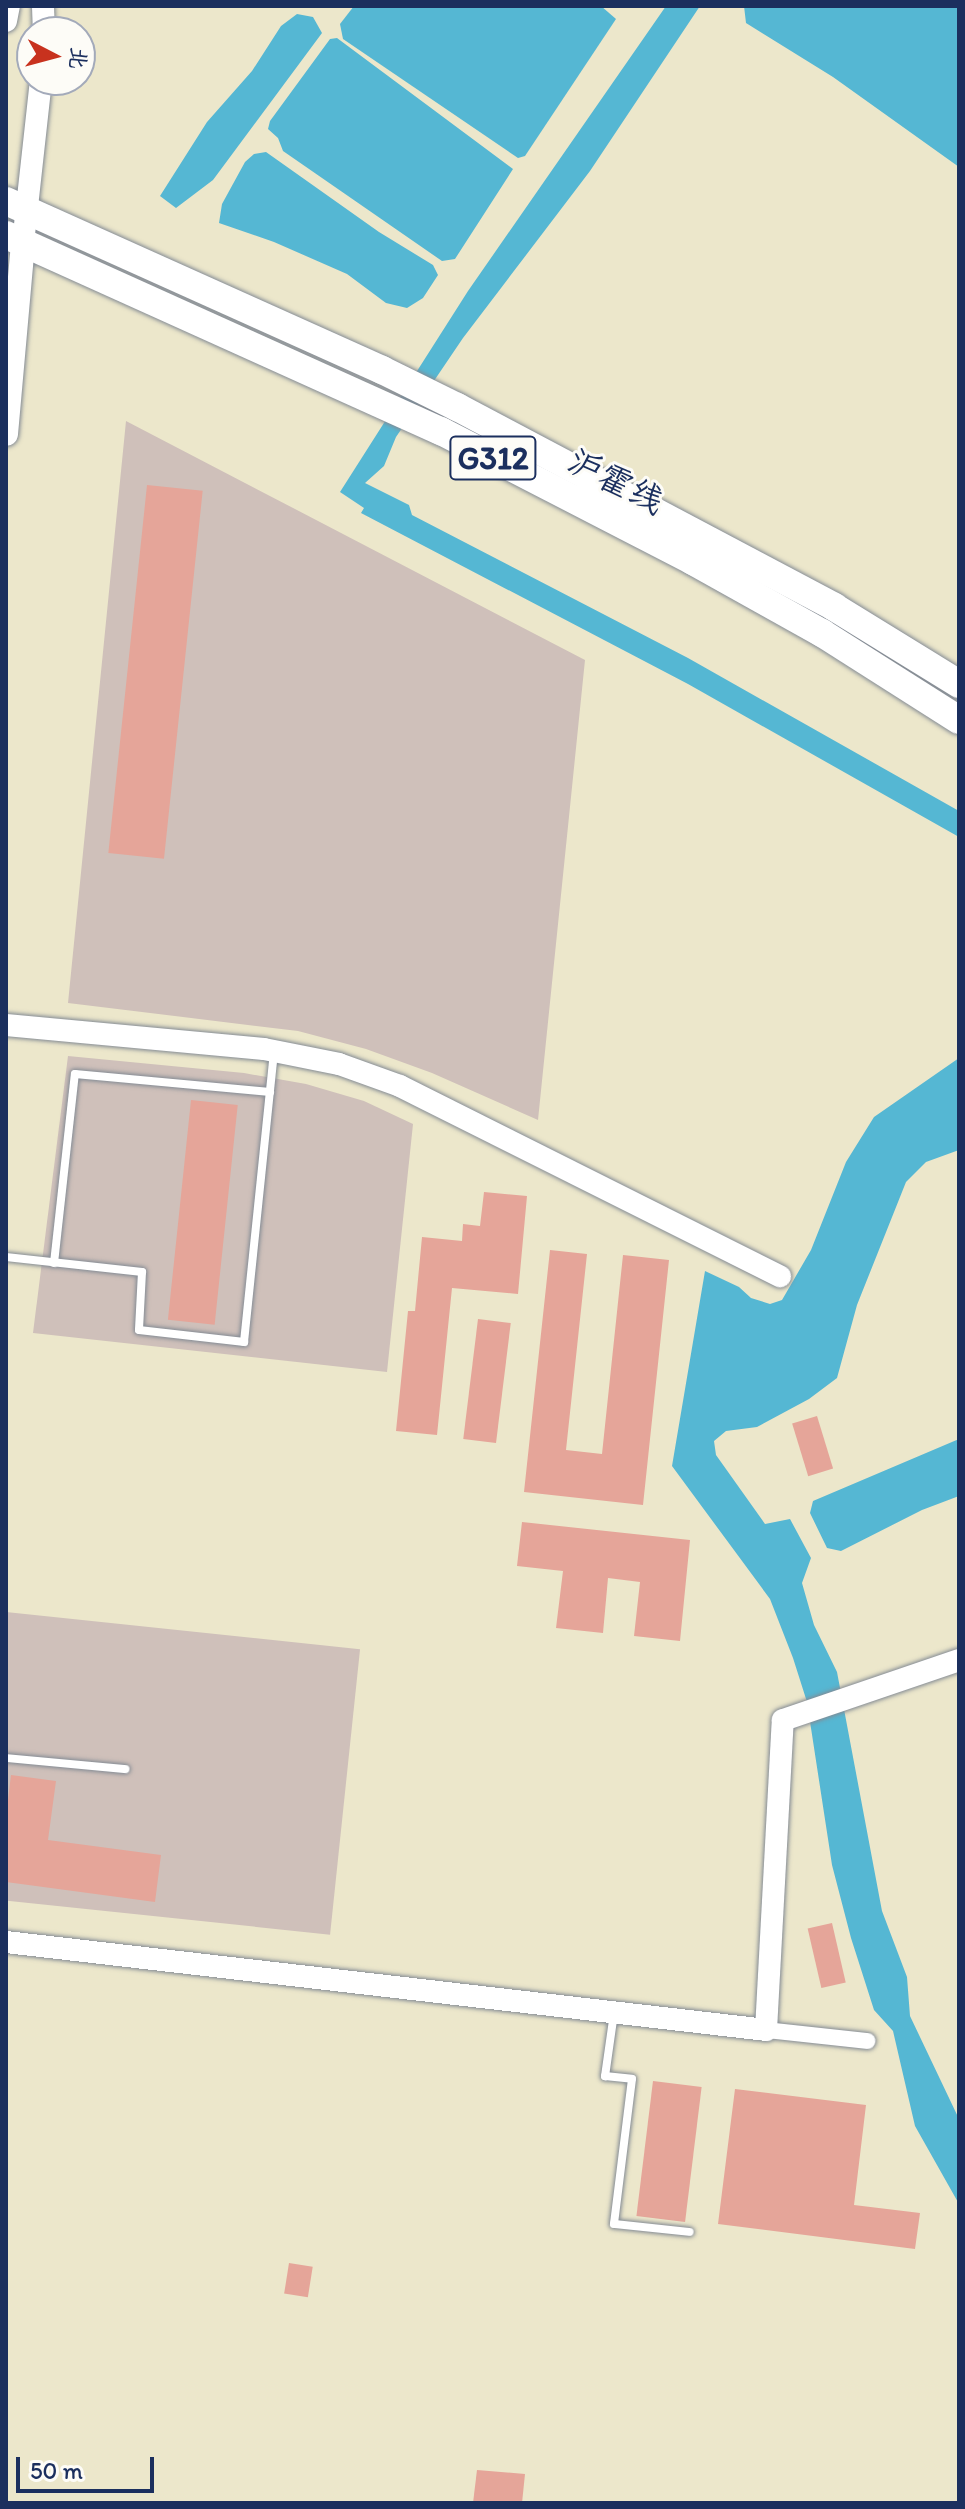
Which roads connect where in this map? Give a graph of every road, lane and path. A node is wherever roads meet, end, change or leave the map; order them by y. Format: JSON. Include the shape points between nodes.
{"nodes":[{"id":1,"x":9,"y":6,"type":"edge"},
{"id":2,"x":6,"y":21,"type":"edge"},
{"id":3,"x":38,"y":96,"type":"edge"},
{"id":4,"x":16,"y":206,"type":"edge"},
{"id":5,"x":15,"y":239,"type":"edge"},
{"id":6,"x":6,"y":434,"type":"edge"},
{"id":7,"x":959,"y":684,"type":"edge"},
{"id":8,"x":959,"y":720,"type":"edge"},
{"id":9,"x":6,"y":1025,"type":"edge"},
{"id":10,"x":274,"y":1051,"type":"junction"},
{"id":11,"x":270,"y":1092,"type":"junction"},
{"id":12,"x":6,"y":1257,"type":"edge"},
{"id":13,"x":54,"y":1263,"type":"junction"},
{"id":14,"x":780,"y":1276,"type":"dead end"},
{"id":15,"x":959,"y":1660,"type":"edge"},
{"id":16,"x":6,"y":1758,"type":"edge"},
{"id":17,"x":125,"y":1769,"type":"dead end"},
{"id":18,"x":6,"y":1942,"type":"edge"},
{"id":19,"x":614,"y":2012,"type":"junction"},
{"id":20,"x":766,"y":2030,"type":"junction"},
{"id":21,"x":867,"y":2041,"type":"dead end"},
{"id":22,"x":690,"y":2232,"type":"dead end"}],
"edges":[{"from":1,"to":2,"type":"street"},
{"from":3,"to":4,"type":"street"},
{"from":4,"to":5,"type":"street"},
{"from":4,"to":7,"type":"highway","name":"沪霍线","number":"G312","via":[[457,407],[834,607]]},
{"from":5,"to":6,"type":"main road"},
{"from":5,"to":8,"type":"highway","name":"沪霍线","number":"G312","via":[[441,431],[822,633]]},
{"from":9,"to":10,"type":"street"},
{"from":10,"to":11,"type":"lane"},
{"from":10,"to":14,"type":"street","via":[[339,1064],[400,1086]]},
{"from":11,"to":13,"type":"lane","via":[[75,1074]]},
{"from":11,"to":13,"type":"lane","via":[[244,1342],[139,1330],[142,1272]]},
{"from":12,"to":13,"type":"lane"},
{"from":15,"to":20,"type":"street","via":[[783,1720]]},
{"from":16,"to":17,"type":"lane"},
{"from":18,"to":19,"type":"street"},
{"from":19,"to":20,"type":"street"},
{"from":19,"to":22,"type":"lane","via":[[605,2076],[632,2079],[614,2224]]},
{"from":20,"to":21,"type":"street"}]}
